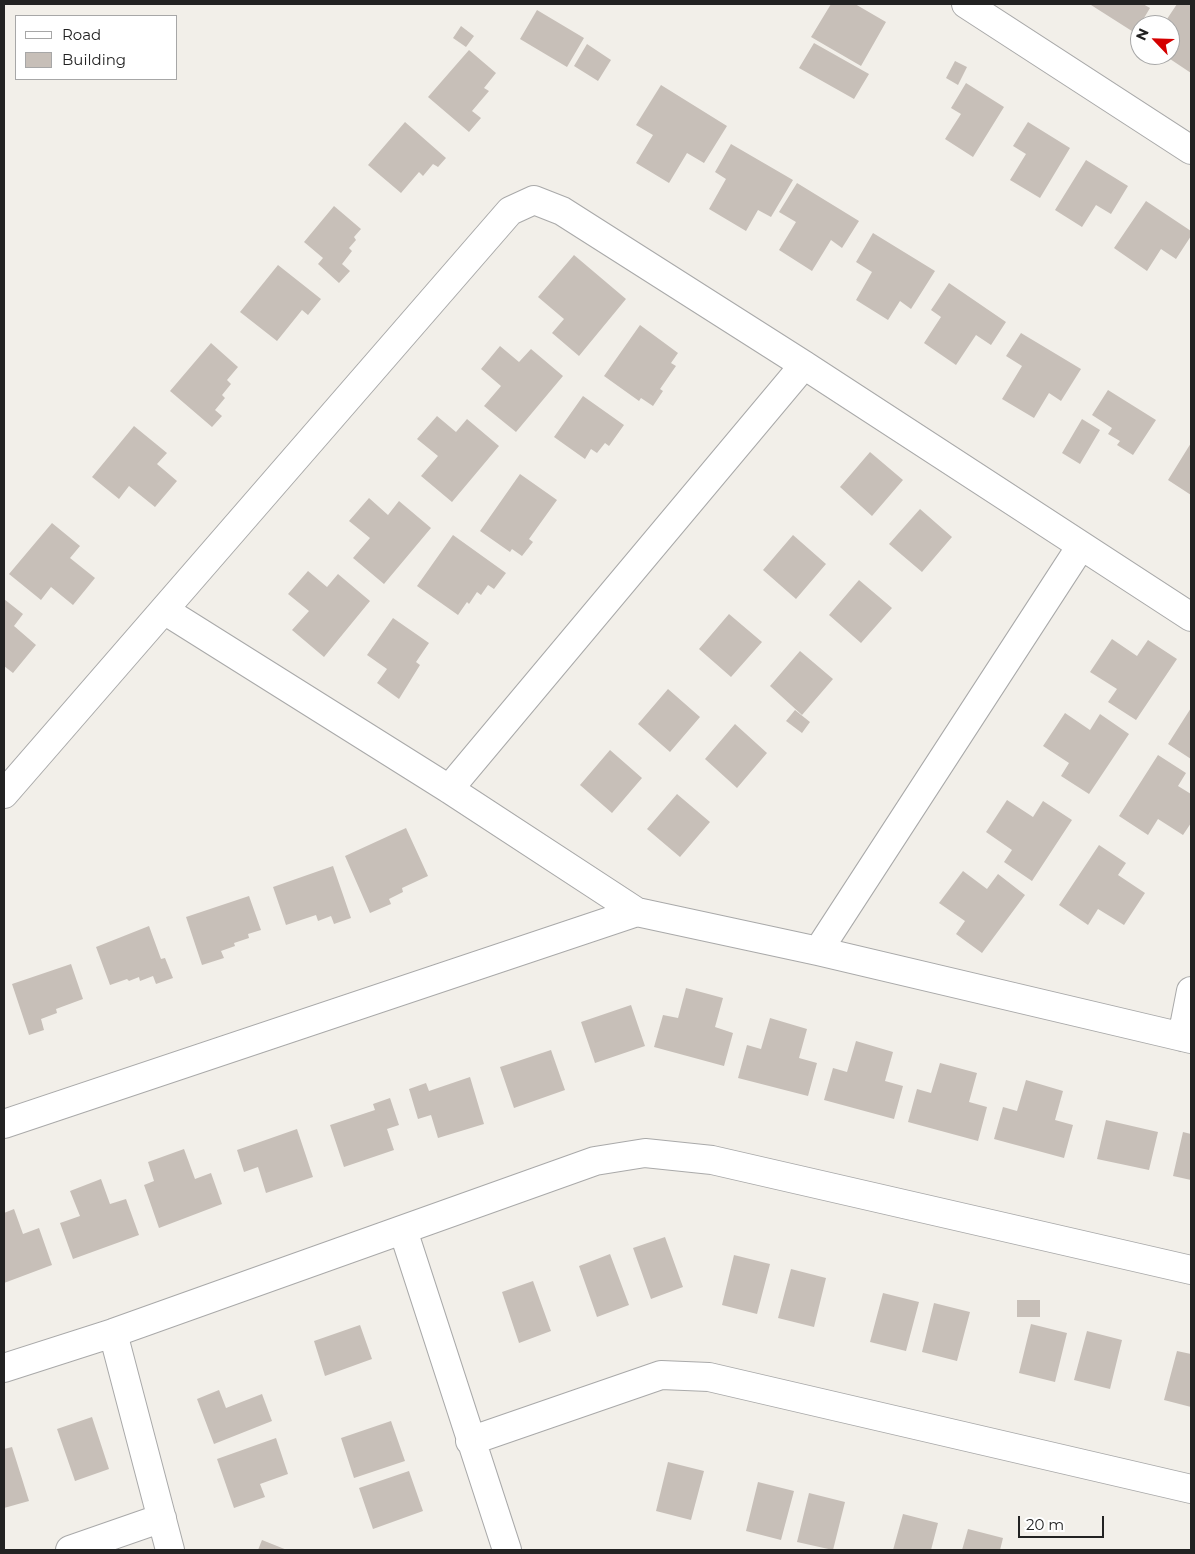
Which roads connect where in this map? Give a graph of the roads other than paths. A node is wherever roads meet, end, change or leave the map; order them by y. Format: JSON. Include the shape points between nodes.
{"nodes":[{"id":1,"x":966,"y":4,"type":"edge"},
{"id":2,"x":1191,"y":150,"type":"edge"},
{"id":3,"x":804,"y":365,"type":"junction"},
{"id":4,"x":1082,"y":546,"type":"junction"},
{"id":5,"x":164,"y":610,"type":"junction"},
{"id":6,"x":1191,"y":617,"type":"edge"},
{"id":7,"x":448,"y":789,"type":"junction"},
{"id":8,"x":4,"y":794,"type":"edge"},
{"id":9,"x":637,"y":912,"type":"junction"},
{"id":10,"x":818,"y":951,"type":"junction"},
{"id":11,"x":1191,"y":991,"type":"edge"},
{"id":12,"x":1187,"y":1038,"type":"edge"},
{"id":13,"x":4,"y":1124,"type":"edge"},
{"id":14,"x":403,"y":1230,"type":"junction"},
{"id":15,"x":1191,"y":1270,"type":"edge"},
{"id":16,"x":113,"y":1333,"type":"junction"},
{"id":17,"x":4,"y":1368,"type":"edge"},
{"id":18,"x":470,"y":1441,"type":"junction"},
{"id":19,"x":1191,"y":1489,"type":"edge"},
{"id":20,"x":162,"y":1518,"type":"junction"},
{"id":21,"x":70,"y":1550,"type":"edge"},
{"id":22,"x":170,"y":1550,"type":"edge"},
{"id":23,"x":507,"y":1550,"type":"edge"}],
"edges":[{"from":1,"to":2,"type":"street"},
{"from":3,"to":4,"type":"street"},
{"from":3,"to":5,"type":"street","via":[[562,211],[534,200],[510,211]]},
{"from":3,"to":7,"type":"street"},
{"from":4,"to":6,"type":"street"},
{"from":4,"to":10,"type":"street"},
{"from":5,"to":7,"type":"street"},
{"from":5,"to":8,"type":"street"},
{"from":7,"to":9,"type":"street"},
{"from":9,"to":10,"type":"street"},
{"from":9,"to":13,"type":"street"},
{"from":10,"to":12,"type":"street"},
{"from":11,"to":12,"type":"street"},
{"from":14,"to":15,"type":"street","via":[[595,1161],[645,1153],[712,1160]]},
{"from":14,"to":16,"type":"street"},
{"from":14,"to":18,"type":"street"},
{"from":16,"to":17,"type":"street"},
{"from":16,"to":20,"type":"street"},
{"from":18,"to":19,"type":"street","via":[[661,1375],[709,1377]]},
{"from":18,"to":23,"type":"street"},
{"from":20,"to":21,"type":"street"},
{"from":20,"to":22,"type":"street"}]}
